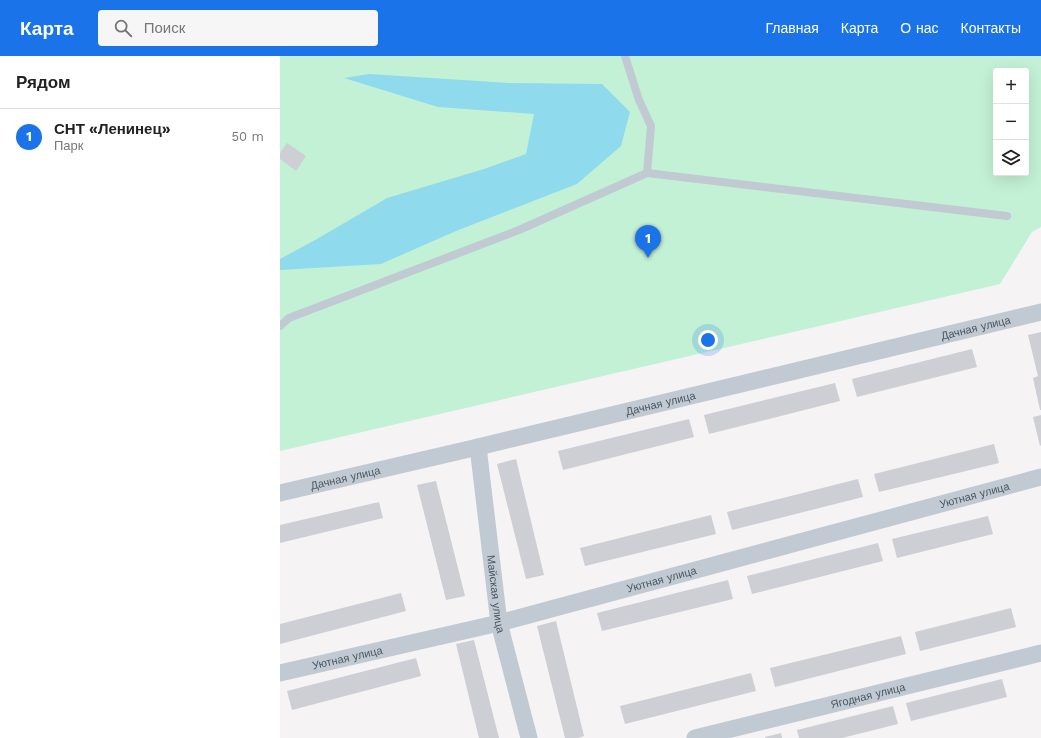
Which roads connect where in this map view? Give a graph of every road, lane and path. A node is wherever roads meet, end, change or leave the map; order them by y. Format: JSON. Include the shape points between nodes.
{"nodes":[{"id":1,"x":625,"y":56,"type":"edge"},
{"id":2,"x":647,"y":173,"type":"junction"},
{"id":3,"x":1007,"y":216,"type":"dead end"},
{"id":4,"x":1041,"y":312,"type":"edge"},
{"id":5,"x":280,"y":326,"type":"edge"},
{"id":6,"x":478,"y":447,"type":"junction"},
{"id":7,"x":1041,"y":477,"type":"edge"},
{"id":8,"x":280,"y":493,"type":"edge"},
{"id":9,"x":499,"y":623,"type":"junction"},
{"id":10,"x":1041,"y":652,"type":"edge"},
{"id":11,"x":280,"y":672,"type":"edge"},
{"id":12,"x":529,"y":738,"type":"edge"},
{"id":13,"x":695,"y":738,"type":"edge"}],
"edges":[{"from":1,"to":2,"type":"lane","via":[[639,100],[651,126]]},
{"from":2,"to":3,"type":"lane"},
{"from":2,"to":5,"type":"lane","via":[[519,230],[289,318]]},
{"from":4,"to":6,"type":"street","name":"Дачная улица"},
{"from":6,"to":8,"type":"street","name":"Дачная улица"},
{"from":6,"to":9,"type":"street","name":"Майская улица"},
{"from":7,"to":9,"type":"street","name":"Уютная улица"},
{"from":9,"to":11,"type":"street","name":"Уютная улица"},
{"from":9,"to":12,"type":"street","name":"Майская улица"},
{"from":10,"to":13,"type":"street","name":"Ягодная улица"}]}
